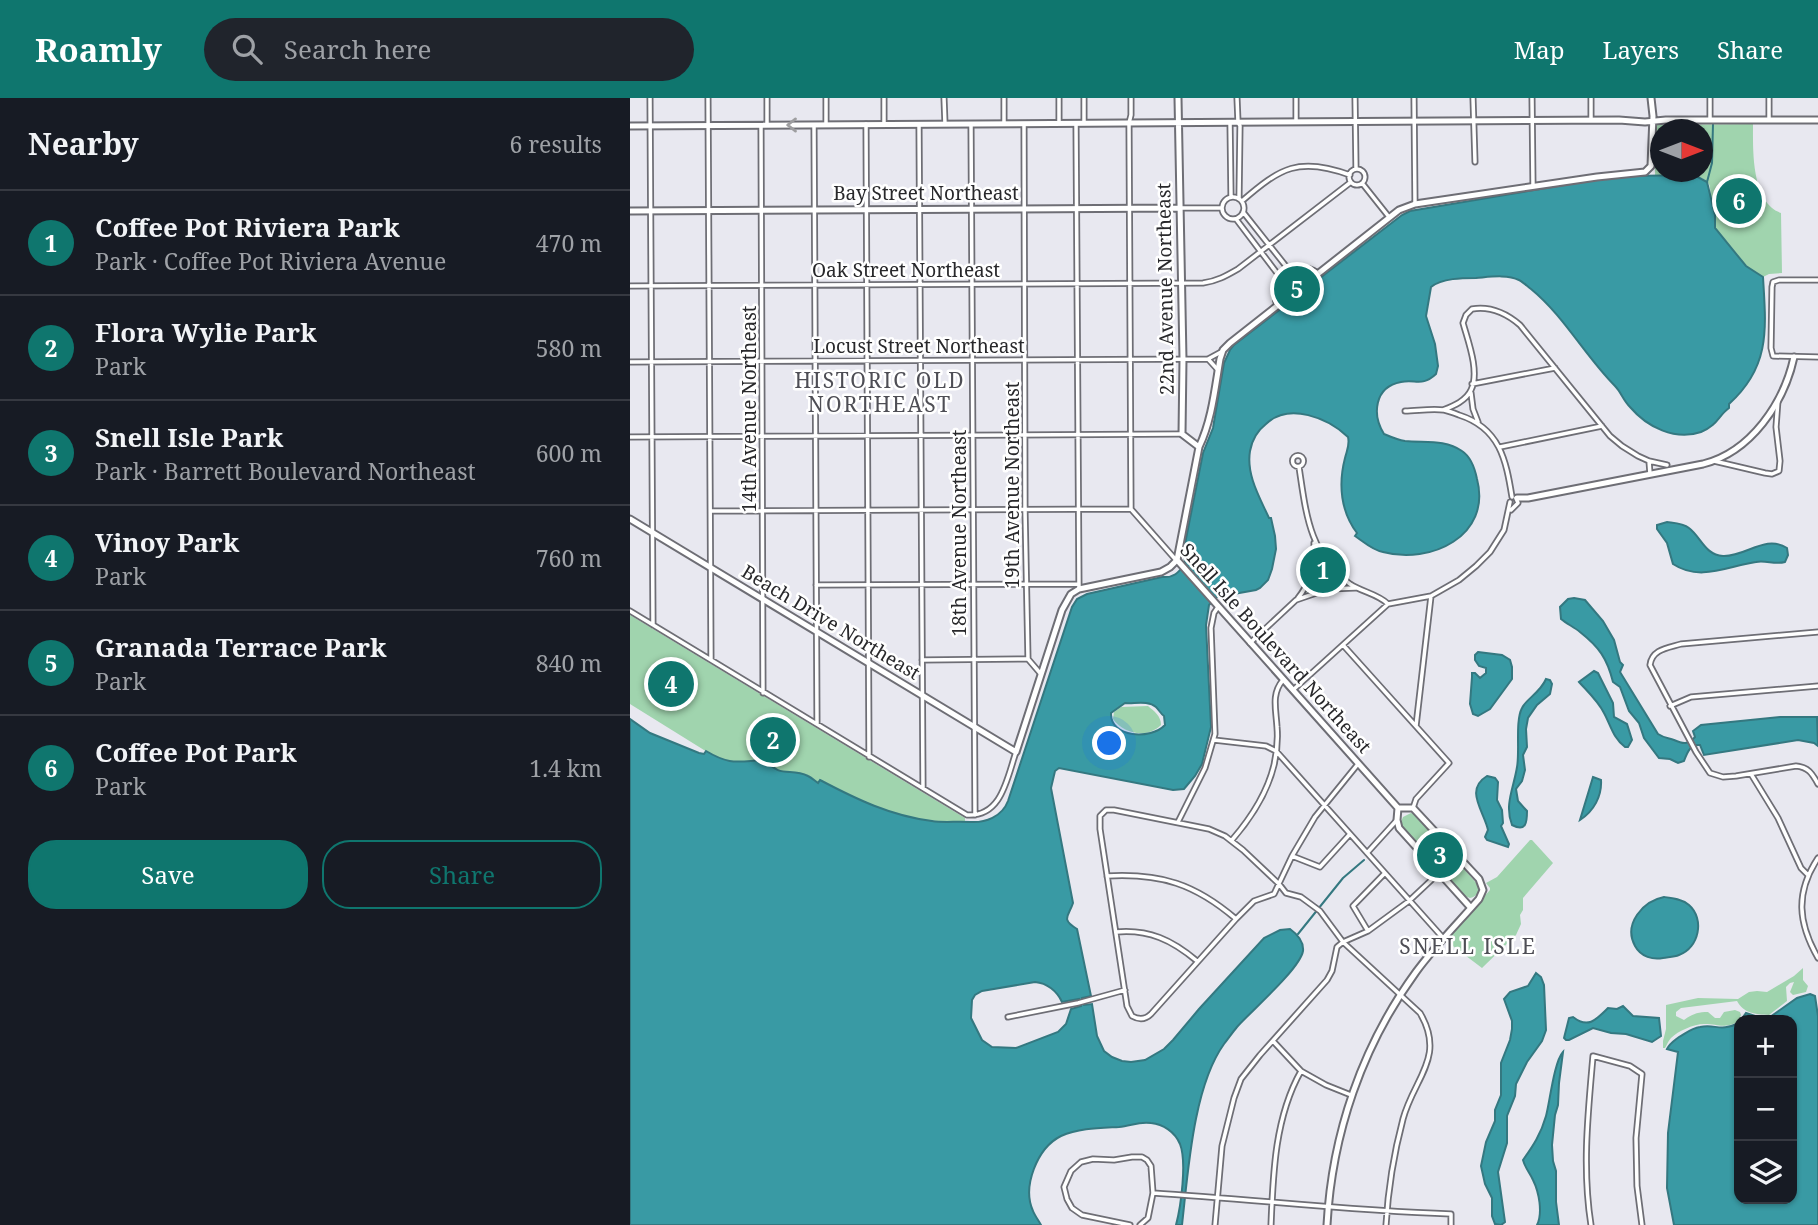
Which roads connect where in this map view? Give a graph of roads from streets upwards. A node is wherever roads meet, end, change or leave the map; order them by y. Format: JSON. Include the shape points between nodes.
{"nodes":[{"id":1,"x":650,"y":98,"type":"edge"},
{"id":2,"x":708,"y":98,"type":"edge"},
{"id":3,"x":767,"y":98,"type":"edge"},
{"id":4,"x":826,"y":98,"type":"edge"},
{"id":5,"x":884,"y":98,"type":"edge"},
{"id":6,"x":944,"y":98,"type":"edge"},
{"id":7,"x":1004,"y":98,"type":"edge"},
{"id":8,"x":1059,"y":98,"type":"edge"},
{"id":9,"x":1084,"y":98,"type":"edge"},
{"id":10,"x":1131,"y":98,"type":"edge"},
{"id":11,"x":1178,"y":98,"type":"edge"},
{"id":12,"x":1237,"y":98,"type":"edge"},
{"id":13,"x":1296,"y":98,"type":"edge"},
{"id":14,"x":1355,"y":98,"type":"edge"},
{"id":15,"x":1414,"y":98,"type":"edge"},
{"id":16,"x":1474,"y":98,"type":"edge"},
{"id":17,"x":1532,"y":98,"type":"edge"},
{"id":18,"x":1591,"y":98,"type":"edge"},
{"id":19,"x":1651,"y":98,"type":"edge"},
{"id":20,"x":1710,"y":98,"type":"edge"},
{"id":21,"x":1769,"y":98,"type":"edge"},
{"id":22,"x":1651,"y":119,"type":"edge"},
{"id":23,"x":1710,"y":119,"type":"edge"},
{"id":24,"x":1591,"y":120,"type":"junction"},
{"id":25,"x":1650,"y":120,"type":"edge"},
{"id":26,"x":1713,"y":120,"type":"edge"},
{"id":27,"x":1769,"y":120,"type":"junction"},
{"id":28,"x":1818,"y":120,"type":"edge"},
{"id":29,"x":1414,"y":121,"type":"junction"},
{"id":30,"x":1474,"y":121,"type":"junction"},
{"id":31,"x":1532,"y":121,"type":"junction"},
{"id":32,"x":1234,"y":122,"type":"junction"},
{"id":33,"x":1296,"y":122,"type":"junction"},
{"id":34,"x":1356,"y":122,"type":"junction"},
{"id":35,"x":1059,"y":123,"type":"junction"},
{"id":36,"x":1076,"y":123,"type":"junction"},
{"id":37,"x":1084,"y":123,"type":"junction"},
{"id":38,"x":1129,"y":123,"type":"junction"},
{"id":39,"x":1178,"y":123,"type":"junction"},
{"id":40,"x":866,"y":124,"type":"junction"},
{"id":41,"x":884,"y":124,"type":"junction"},
{"id":42,"x":919,"y":124,"type":"junction"},
{"id":43,"x":945,"y":124,"type":"junction"},
{"id":44,"x":971,"y":124,"type":"junction"},
{"id":45,"x":1004,"y":124,"type":"junction"},
{"id":46,"x":1024,"y":124,"type":"junction"},
{"id":47,"x":708,"y":125,"type":"junction"},
{"id":48,"x":764,"y":125,"type":"junction"},
{"id":49,"x":814,"y":125,"type":"junction"},
{"id":50,"x":826,"y":125,"type":"junction"},
{"id":51,"x":630,"y":126,"type":"edge"},
{"id":52,"x":650,"y":126,"type":"junction"},
{"id":53,"x":1475,"y":162,"type":"dead end"},
{"id":54,"x":1650,"y":167,"type":"edge"},
{"id":55,"x":1356,"y":169,"type":"junction"},
{"id":56,"x":1350,"y":175,"type":"junction"},
{"id":57,"x":1351,"y":182,"type":"junction"},
{"id":58,"x":1362,"y":183,"type":"junction"},
{"id":59,"x":1533,"y":186,"type":"junction"},
{"id":60,"x":1231,"y":197,"type":"junction"},
{"id":61,"x":1241,"y":200,"type":"junction"},
{"id":62,"x":1415,"y":204,"type":"junction"},
{"id":63,"x":1077,"y":208,"type":"junction"},
{"id":64,"x":1129,"y":208,"type":"junction"},
{"id":65,"x":1180,"y":208,"type":"junction"},
{"id":66,"x":1222,"y":208,"type":"junction"},
{"id":67,"x":920,"y":209,"type":"junction"},
{"id":68,"x":972,"y":209,"type":"junction"},
{"id":69,"x":1024,"y":209,"type":"junction"},
{"id":70,"x":762,"y":210,"type":"junction"},
{"id":71,"x":814,"y":210,"type":"junction"},
{"id":72,"x":866,"y":210,"type":"junction"},
{"id":73,"x":630,"y":211,"type":"edge"},
{"id":74,"x":650,"y":211,"type":"junction"},
{"id":75,"x":709,"y":211,"type":"junction"},
{"id":76,"x":1243,"y":212,"type":"junction"},
{"id":77,"x":1389,"y":218,"type":"junction"},
{"id":78,"x":1236,"y":219,"type":"junction"},
{"id":79,"x":1269,"y":245,"type":"junction"},
{"id":80,"x":1260,"y":252,"type":"junction"},
{"id":81,"x":1289,"y":270,"type":"junction"},
{"id":82,"x":1318,"y":273,"type":"junction"},
{"id":83,"x":1280,"y":277,"type":"junction"},
{"id":84,"x":1818,"y":280,"type":"edge"},
{"id":85,"x":1309,"y":281,"type":"junction"},
{"id":86,"x":1077,"y":283,"type":"junction"},
{"id":87,"x":1130,"y":283,"type":"junction"},
{"id":88,"x":1182,"y":283,"type":"junction"},
{"id":89,"x":867,"y":284,"type":"junction"},
{"id":90,"x":920,"y":284,"type":"junction"},
{"id":91,"x":972,"y":284,"type":"junction"},
{"id":92,"x":1024,"y":284,"type":"junction"},
{"id":93,"x":709,"y":285,"type":"junction"},
{"id":94,"x":762,"y":285,"type":"junction"},
{"id":95,"x":815,"y":285,"type":"junction"},
{"id":96,"x":630,"y":286,"type":"edge"},
{"id":97,"x":651,"y":286,"type":"junction"},
{"id":98,"x":1287,"y":297,"type":"junction"},
{"id":99,"x":1277,"y":306,"type":"junction"},
{"id":100,"x":1223,"y":351,"type":"junction"},
{"id":101,"x":1818,"y":356,"type":"edge"},
{"id":102,"x":1794,"y":357,"type":"junction"},
{"id":103,"x":1078,"y":359,"type":"junction"},
{"id":104,"x":1130,"y":359,"type":"junction"},
{"id":105,"x":1183,"y":359,"type":"junction"},
{"id":106,"x":1208,"y":359,"type":"junction"},
{"id":107,"x":867,"y":360,"type":"junction"},
{"id":108,"x":920,"y":360,"type":"junction"},
{"id":109,"x":972,"y":360,"type":"junction"},
{"id":110,"x":1025,"y":360,"type":"junction"},
{"id":111,"x":710,"y":361,"type":"junction"},
{"id":112,"x":763,"y":361,"type":"junction"},
{"id":113,"x":815,"y":361,"type":"junction"},
{"id":114,"x":630,"y":362,"type":"edge"},
{"id":115,"x":651,"y":362,"type":"junction"},
{"id":116,"x":1555,"y":368,"type":"junction"},
{"id":117,"x":1218,"y":370,"type":"junction"},
{"id":118,"x":1472,"y":384,"type":"junction"},
{"id":119,"x":1471,"y":391,"type":"junction"},
{"id":120,"x":1778,"y":400,"type":"junction"},
{"id":121,"x":1443,"y":410,"type":"junction"},
{"id":122,"x":1405,"y":411,"type":"dead end"},
{"id":123,"x":1479,"y":424,"type":"junction"},
{"id":124,"x":1602,"y":426,"type":"junction"},
{"id":125,"x":1078,"y":434,"type":"junction"},
{"id":126,"x":1131,"y":434,"type":"junction"},
{"id":127,"x":1182,"y":434,"type":"junction"},
{"id":128,"x":868,"y":435,"type":"junction"},
{"id":129,"x":921,"y":435,"type":"junction"},
{"id":130,"x":973,"y":435,"type":"junction"},
{"id":131,"x":1026,"y":435,"type":"junction"},
{"id":132,"x":710,"y":436,"type":"junction"},
{"id":133,"x":763,"y":436,"type":"junction"},
{"id":134,"x":816,"y":436,"type":"junction"},
{"id":135,"x":630,"y":437,"type":"edge"},
{"id":136,"x":652,"y":437,"type":"junction"},
{"id":137,"x":1500,"y":446,"type":"junction"},
{"id":138,"x":1199,"y":447,"type":"junction"},
{"id":139,"x":1648,"y":461,"type":"junction"},
{"id":140,"x":1714,"y":461,"type":"junction"},
{"id":141,"x":1667,"y":465,"type":"dead end"},
{"id":142,"x":1299,"y":467,"type":"dead end"},
{"id":143,"x":1650,"y":474,"type":"junction"},
{"id":144,"x":1514,"y":501,"type":"junction"},
{"id":145,"x":1079,"y":509,"type":"junction"},
{"id":146,"x":1131,"y":509,"type":"junction"},
{"id":147,"x":868,"y":510,"type":"junction"},
{"id":148,"x":921,"y":510,"type":"junction"},
{"id":149,"x":973,"y":510,"type":"junction"},
{"id":150,"x":1026,"y":510,"type":"junction"},
{"id":151,"x":710,"y":511,"type":"junction"},
{"id":152,"x":764,"y":511,"type":"junction"},
{"id":153,"x":816,"y":511,"type":"junction"},
{"id":154,"x":630,"y":519,"type":"edge"},
{"id":155,"x":652,"y":531,"type":"junction"},
{"id":156,"x":1313,"y":536,"type":"junction"},
{"id":157,"x":1177,"y":560,"type":"junction"},
{"id":158,"x":711,"y":569,"type":"junction"},
{"id":159,"x":974,"y":584,"type":"junction"},
{"id":160,"x":1027,"y":584,"type":"junction"},
{"id":161,"x":816,"y":585,"type":"junction"},
{"id":162,"x":868,"y":585,"type":"junction"},
{"id":163,"x":922,"y":585,"type":"junction"},
{"id":164,"x":1079,"y":586,"type":"junction"},
{"id":165,"x":1356,"y":588,"type":"junction"},
{"id":166,"x":1431,"y":596,"type":"junction"},
{"id":167,"x":764,"y":600,"type":"junction"},
{"id":168,"x":1296,"y":600,"type":"junction"},
{"id":169,"x":1388,"y":604,"type":"junction"},
{"id":170,"x":1217,"y":607,"type":"junction"},
{"id":171,"x":630,"y":611,"type":"edge"},
{"id":172,"x":653,"y":625,"type":"junction"},
{"id":173,"x":817,"y":632,"type":"junction"},
{"id":174,"x":1818,"y":632,"type":"edge"},
{"id":175,"x":1250,"y":643,"type":"junction"},
{"id":176,"x":1343,"y":645,"type":"junction"},
{"id":177,"x":974,"y":659,"type":"junction"},
{"id":178,"x":1028,"y":659,"type":"junction"},
{"id":179,"x":711,"y":660,"type":"junction"},
{"id":180,"x":922,"y":660,"type":"junction"},
{"id":181,"x":869,"y":664,"type":"junction"},
{"id":182,"x":1041,"y":674,"type":"junction"},
{"id":183,"x":1283,"y":680,"type":"junction"},
{"id":184,"x":1818,"y":686,"type":"edge"},
{"id":185,"x":1293,"y":690,"type":"junction"},
{"id":186,"x":763,"y":693,"type":"junction"},
{"id":187,"x":922,"y":696,"type":"junction"},
{"id":188,"x":1671,"y":706,"type":"junction"},
{"id":189,"x":817,"y":724,"type":"junction"},
{"id":190,"x":1416,"y":726,"type":"junction"},
{"id":191,"x":974,"y":729,"type":"junction"},
{"id":192,"x":1214,"y":740,"type":"junction"},
{"id":193,"x":1276,"y":751,"type":"junction"},
{"id":194,"x":1016,"y":752,"type":"junction"},
{"id":195,"x":869,"y":757,"type":"junction"},
{"id":196,"x":1357,"y":764,"type":"junction"},
{"id":197,"x":1751,"y":774,"type":"junction"},
{"id":198,"x":1818,"y":784,"type":"edge"},
{"id":199,"x":923,"y":788,"type":"junction"},
{"id":200,"x":1324,"y":805,"type":"junction"},
{"id":201,"x":1413,"y":807,"type":"junction"},
{"id":202,"x":1398,"y":808,"type":"junction"},
{"id":203,"x":975,"y":815,"type":"junction"},
{"id":204,"x":1397,"y":820,"type":"junction"},
{"id":205,"x":1178,"y":822,"type":"junction"},
{"id":206,"x":1350,"y":834,"type":"junction"},
{"id":207,"x":1232,"y":840,"type":"junction"},
{"id":208,"x":1367,"y":853,"type":"junction"},
{"id":209,"x":1293,"y":856,"type":"junction"},
{"id":210,"x":1457,"y":856,"type":"junction"},
{"id":211,"x":1818,"y":858,"type":"edge"},
{"id":212,"x":1385,"y":873,"type":"junction"},
{"id":213,"x":1439,"y":873,"type":"junction"},
{"id":214,"x":1107,"y":876,"type":"junction"},
{"id":215,"x":1808,"y":876,"type":"junction"},
{"id":216,"x":1279,"y":884,"type":"junction"},
{"id":217,"x":1286,"y":893,"type":"junction"},
{"id":218,"x":1274,"y":894,"type":"junction"},
{"id":219,"x":1409,"y":901,"type":"junction"},
{"id":220,"x":1471,"y":908,"type":"junction"},
{"id":221,"x":1236,"y":919,"type":"junction"},
{"id":222,"x":1368,"y":931,"type":"junction"},
{"id":223,"x":1116,"y":932,"type":"junction"},
{"id":224,"x":1444,"y":939,"type":"junction"},
{"id":225,"x":1343,"y":942,"type":"junction"},
{"id":226,"x":1818,"y":958,"type":"edge"},
{"id":227,"x":1198,"y":961,"type":"junction"},
{"id":228,"x":1125,"y":990,"type":"junction"},
{"id":229,"x":1401,"y":994,"type":"junction"},
{"id":230,"x":1008,"y":1017,"type":"dead end"},
{"id":231,"x":1273,"y":1041,"type":"junction"},
{"id":232,"x":1301,"y":1070,"type":"junction"},
{"id":233,"x":1351,"y":1095,"type":"junction"},
{"id":234,"x":1153,"y":1193,"type":"junction"},
{"id":235,"x":1216,"y":1196,"type":"junction"},
{"id":236,"x":1272,"y":1203,"type":"junction"},
{"id":237,"x":1328,"y":1207,"type":"junction"},
{"id":238,"x":1386,"y":1211,"type":"junction"},
{"id":239,"x":1130,"y":1225,"type":"edge"},
{"id":240,"x":1140,"y":1225,"type":"edge"},
{"id":241,"x":1215,"y":1225,"type":"edge"},
{"id":242,"x":1271,"y":1225,"type":"edge"},
{"id":243,"x":1328,"y":1225,"type":"edge"},
{"id":244,"x":1386,"y":1225,"type":"edge"},
{"id":245,"x":1451,"y":1225,"type":"edge"},
{"id":246,"x":1591,"y":1225,"type":"edge"},
{"id":247,"x":1642,"y":1225,"type":"edge"}],
"edges":[{"from":1,"to":52,"type":"street"},
{"from":2,"to":47,"type":"street"},
{"from":3,"to":48,"type":"street","name":"14th Avenue Northeast"},
{"from":4,"to":50,"type":"street"},
{"from":5,"to":41,"type":"street"},
{"from":6,"to":43,"type":"street"},
{"from":7,"to":45,"type":"street"},
{"from":8,"to":35,"type":"street"},
{"from":9,"to":37,"type":"street"},
{"from":10,"to":38,"type":"street"},
{"from":11,"to":39,"type":"street","name":"22nd Avenue Northeast"},
{"from":12,"to":32,"type":"street"},
{"from":13,"to":33,"type":"street"},
{"from":14,"to":34,"type":"street"},
{"from":15,"to":29,"type":"street"},
{"from":16,"to":30,"type":"street"},
{"from":17,"to":31,"type":"street"},
{"from":18,"to":24,"type":"street"},
{"from":19,"to":22,"type":"street"},
{"from":20,"to":23,"type":"street"},
{"from":21,"to":27,"type":"street"},
{"from":24,"to":25,"type":"street"},
{"from":24,"to":31,"type":"street"},
{"from":26,"to":27,"type":"street"},
{"from":27,"to":28,"type":"street"},
{"from":29,"to":30,"type":"street"},
{"from":29,"to":34,"type":"street"},
{"from":29,"to":62,"type":"street"},
{"from":30,"to":31,"type":"street"},
{"from":30,"to":53,"type":"street"},
{"from":31,"to":59,"type":"street"},
{"from":32,"to":33,"type":"street"},
{"from":32,"to":39,"type":"street"},
{"from":32,"to":60,"type":"street"},
{"from":32,"to":61,"type":"street","via":[[1240,126]]},
{"from":33,"to":34,"type":"street"},
{"from":34,"to":55,"type":"street"},
{"from":35,"to":36,"type":"street"},
{"from":35,"to":46,"type":"street"},
{"from":36,"to":37,"type":"street"},
{"from":36,"to":63,"type":"street"},
{"from":37,"to":38,"type":"street"},
{"from":38,"to":39,"type":"street"},
{"from":38,"to":64,"type":"street"},
{"from":39,"to":65,"type":"street","name":"22nd Avenue Northeast"},
{"from":40,"to":41,"type":"street"},
{"from":40,"to":50,"type":"street"},
{"from":40,"to":72,"type":"street"},
{"from":41,"to":42,"type":"street"},
{"from":42,"to":43,"type":"street"},
{"from":42,"to":67,"type":"street"},
{"from":43,"to":44,"type":"street"},
{"from":44,"to":45,"type":"street"},
{"from":44,"to":68,"type":"street","name":"18th Avenue Northeast"},
{"from":45,"to":46,"type":"street"},
{"from":46,"to":69,"type":"street","name":"19th Avenue Northeast"},
{"from":47,"to":48,"type":"street"},
{"from":47,"to":52,"type":"street"},
{"from":47,"to":75,"type":"street"},
{"from":49,"to":48,"type":"street","one_way":true},
{"from":48,"to":70,"type":"street","name":"14th Avenue Northeast"},
{"from":49,"to":50,"type":"street"},
{"from":49,"to":71,"type":"street"},
{"from":51,"to":52,"type":"street"},
{"from":52,"to":74,"type":"street"},
{"from":54,"to":59,"type":"street","via":[[1645,172]]},
{"from":55,"to":56,"type":"street"},
{"from":55,"to":58,"type":"street","via":[[1364,175]]},
{"from":56,"to":57,"type":"street"},
{"from":56,"to":61,"type":"street","via":[[1322,166],[1290,169]]},
{"from":57,"to":58,"type":"street"},
{"from":57,"to":79,"type":"street","name":"Oak Street Northeast"},
{"from":58,"to":77,"type":"street"},
{"from":59,"to":62,"type":"street"},
{"from":60,"to":61,"type":"street"},
{"from":60,"to":66,"type":"street"},
{"from":61,"to":76,"type":"street"},
{"from":62,"to":77,"type":"street"},
{"from":63,"to":64,"type":"street","name":"Bay Street Northeast"},
{"from":63,"to":69,"type":"street","name":"Bay Street Northeast"},
{"from":63,"to":86,"type":"street"},
{"from":64,"to":65,"type":"street","name":"Bay Street Northeast"},
{"from":64,"to":87,"type":"street"},
{"from":65,"to":66,"type":"street","name":"Bay Street Northeast"},
{"from":65,"to":88,"type":"street","name":"22nd Avenue Northeast"},
{"from":66,"to":78,"type":"street","via":[[1225,216]]},
{"from":67,"to":68,"type":"street","name":"Bay Street Northeast"},
{"from":67,"to":72,"type":"street","name":"Bay Street Northeast"},
{"from":67,"to":90,"type":"street"},
{"from":68,"to":69,"type":"street","name":"Bay Street Northeast"},
{"from":68,"to":91,"type":"street","name":"18th Avenue Northeast"},
{"from":69,"to":92,"type":"street","name":"19th Avenue Northeast"},
{"from":70,"to":71,"type":"street","name":"Bay Street Northeast"},
{"from":70,"to":75,"type":"street","name":"Bay Street Northeast"},
{"from":70,"to":94,"type":"street","name":"14th Avenue Northeast"},
{"from":71,"to":72,"type":"street","name":"Bay Street Northeast"},
{"from":71,"to":95,"type":"street"},
{"from":72,"to":89,"type":"street"},
{"from":73,"to":74,"type":"street","name":"Bay Street Northeast"},
{"from":74,"to":75,"type":"street","name":"Bay Street Northeast"},
{"from":74,"to":97,"type":"street"},
{"from":75,"to":93,"type":"street"},
{"from":76,"to":78,"type":"street"},
{"from":76,"to":79,"type":"street"},
{"from":77,"to":82,"type":"street"},
{"from":78,"to":80,"type":"street"},
{"from":79,"to":80,"type":"street","name":"Oak Street Northeast"},
{"from":79,"to":81,"type":"street"},
{"from":80,"to":83,"type":"street"},
{"from":80,"to":88,"type":"street","name":"Oak Street Northeast","via":[[1224,278]]},
{"from":81,"to":82,"type":"street","via":[[1303,267]]},
{"from":81,"to":83,"type":"street"},
{"from":82,"to":85,"type":"street"},
{"from":83,"to":99,"type":"street","via":[[1274,293]]},
{"from":84,"to":102,"type":"street","via":[[1779,280],[1772,285],[1773,356]]},
{"from":85,"to":98,"type":"street"},
{"from":85,"to":98,"type":"street","via":[[1311,293],[1306,300],[1295,302]]},
{"from":86,"to":87,"type":"street","name":"Oak Street Northeast"},
{"from":86,"to":92,"type":"street","name":"Oak Street Northeast"},
{"from":86,"to":103,"type":"street"},
{"from":87,"to":88,"type":"street","name":"Oak Street Northeast"},
{"from":87,"to":104,"type":"street"},
{"from":88,"to":105,"type":"street","name":"22nd Avenue Northeast"},
{"from":89,"to":90,"type":"street","name":"Oak Street Northeast"},
{"from":89,"to":95,"type":"street","name":"Oak Street Northeast"},
{"from":89,"to":107,"type":"street"},
{"from":90,"to":91,"type":"street","name":"Oak Street Northeast"},
{"from":90,"to":108,"type":"street"},
{"from":91,"to":92,"type":"street","name":"Oak Street Northeast"},
{"from":91,"to":109,"type":"street","name":"18th Avenue Northeast"},
{"from":92,"to":110,"type":"street","name":"19th Avenue Northeast"},
{"from":93,"to":94,"type":"street","name":"Oak Street Northeast"},
{"from":93,"to":97,"type":"street","name":"Oak Street Northeast"},
{"from":93,"to":111,"type":"street"},
{"from":94,"to":95,"type":"street","name":"Oak Street Northeast"},
{"from":94,"to":112,"type":"street","name":"14th Avenue Northeast"},
{"from":95,"to":113,"type":"street"},
{"from":96,"to":97,"type":"street","name":"Oak Street Northeast"},
{"from":97,"to":115,"type":"street"},
{"from":98,"to":99,"type":"street"},
{"from":99,"to":100,"type":"street"},
{"from":100,"to":106,"type":"street","name":"Locust Street Northeast"},
{"from":100,"to":117,"type":"street"},
{"from":101,"to":102,"type":"street"},
{"from":102,"to":120,"type":"street"},
{"from":103,"to":104,"type":"street","name":"Locust Street Northeast"},
{"from":103,"to":110,"type":"street","name":"Locust Street Northeast"},
{"from":103,"to":125,"type":"street"},
{"from":104,"to":105,"type":"street","name":"Locust Street Northeast"},
{"from":104,"to":126,"type":"street"},
{"from":105,"to":106,"type":"street","name":"Locust Street Northeast"},
{"from":105,"to":127,"type":"street","name":"22nd Avenue Northeast"},
{"from":106,"to":117,"type":"street"},
{"from":107,"to":108,"type":"street","name":"Locust Street Northeast"},
{"from":107,"to":113,"type":"street","name":"Locust Street Northeast"},
{"from":107,"to":128,"type":"street"},
{"from":108,"to":109,"type":"street","name":"Locust Street Northeast"},
{"from":108,"to":129,"type":"street"},
{"from":109,"to":110,"type":"street","name":"Locust Street Northeast"},
{"from":109,"to":130,"type":"street","name":"18th Avenue Northeast"},
{"from":110,"to":131,"type":"street","name":"19th Avenue Northeast"},
{"from":111,"to":112,"type":"street","name":"Locust Street Northeast"},
{"from":111,"to":115,"type":"street","name":"Locust Street Northeast"},
{"from":111,"to":132,"type":"street"},
{"from":112,"to":113,"type":"street","name":"Locust Street Northeast"},
{"from":112,"to":133,"type":"street","name":"14th Avenue Northeast"},
{"from":113,"to":134,"type":"street"},
{"from":114,"to":115,"type":"street","name":"Locust Street Northeast"},
{"from":115,"to":136,"type":"street"},
{"from":116,"to":118,"type":"street"},
{"from":116,"to":118,"type":"street","via":[[1511,318],[1476,308],[1468,311],[1463,323],[1472,350]]},
{"from":116,"to":124,"type":"street"},
{"from":117,"to":138,"type":"street"},
{"from":118,"to":119,"type":"street"},
{"from":119,"to":121,"type":"street"},
{"from":119,"to":123,"type":"street"},
{"from":120,"to":140,"type":"street","via":[[1744,443]]},
{"from":120,"to":140,"type":"street","via":[[1779,471],[1765,473]]},
{"from":121,"to":122,"type":"street"},
{"from":121,"to":123,"type":"street"},
{"from":123,"to":137,"type":"street"},
{"from":124,"to":137,"type":"street"},
{"from":124,"to":139,"type":"street","via":[[1630,453]]},
{"from":125,"to":126,"type":"street"},
{"from":125,"to":131,"type":"street"},
{"from":125,"to":145,"type":"street"},
{"from":126,"to":127,"type":"street"},
{"from":126,"to":146,"type":"street"},
{"from":127,"to":138,"type":"street"},
{"from":128,"to":129,"type":"street"},
{"from":128,"to":134,"type":"street"},
{"from":128,"to":147,"type":"street"},
{"from":129,"to":130,"type":"street"},
{"from":129,"to":148,"type":"street"},
{"from":130,"to":131,"type":"street"},
{"from":130,"to":149,"type":"street","name":"18th Avenue Northeast"},
{"from":131,"to":150,"type":"street","name":"19th Avenue Northeast"},
{"from":132,"to":133,"type":"street"},
{"from":132,"to":136,"type":"street"},
{"from":132,"to":151,"type":"street"},
{"from":133,"to":134,"type":"street"},
{"from":133,"to":152,"type":"street","name":"14th Avenue Northeast"},
{"from":134,"to":153,"type":"street"},
{"from":135,"to":136,"type":"street"},
{"from":136,"to":155,"type":"street"},
{"from":137,"to":144,"type":"street"},
{"from":138,"to":157,"type":"street"},
{"from":139,"to":141,"type":"street"},
{"from":139,"to":143,"type":"street"},
{"from":140,"to":143,"type":"street"},
{"from":142,"to":156,"type":"street"},
{"from":143,"to":144,"type":"street"},
{"from":144,"to":166,"type":"street","via":[[1490,552],[1459,580]]},
{"from":145,"to":146,"type":"street"},
{"from":145,"to":150,"type":"street"},
{"from":145,"to":164,"type":"street"},
{"from":146,"to":157,"type":"street","name":"Snell Isle Boulevard Northeast"},
{"from":147,"to":148,"type":"street"},
{"from":147,"to":153,"type":"street"},
{"from":147,"to":162,"type":"street"},
{"from":148,"to":149,"type":"street"},
{"from":148,"to":163,"type":"street"},
{"from":149,"to":150,"type":"street"},
{"from":149,"to":159,"type":"street","name":"18th Avenue Northeast"},
{"from":150,"to":160,"type":"street","name":"19th Avenue Northeast"},
{"from":151,"to":152,"type":"street"},
{"from":151,"to":158,"type":"street"},
{"from":152,"to":153,"type":"street"},
{"from":152,"to":167,"type":"street","name":"14th Avenue Northeast"},
{"from":153,"to":161,"type":"street"},
{"from":154,"to":155,"type":"street","name":"Beach Drive Northeast"},
{"from":155,"to":158,"type":"street","name":"Beach Drive Northeast"},
{"from":155,"to":172,"type":"street"},
{"from":156,"to":165,"type":"street","via":[[1328,563]]},
{"from":156,"to":168,"type":"street","via":[[1313,568]]},
{"from":157,"to":164,"type":"street","via":[[1161,572]]},
{"from":157,"to":170,"type":"street","name":"Snell Isle Boulevard Northeast"},
{"from":158,"to":167,"type":"street","name":"Beach Drive Northeast"},
{"from":158,"to":179,"type":"street"},
{"from":159,"to":160,"type":"street"},
{"from":159,"to":163,"type":"street"},
{"from":159,"to":177,"type":"street","name":"18th Avenue Northeast"},
{"from":160,"to":164,"type":"street"},
{"from":160,"to":178,"type":"street","name":"19th Avenue Northeast"},
{"from":161,"to":162,"type":"street"},
{"from":161,"to":173,"type":"street"},
{"from":162,"to":163,"type":"street"},
{"from":162,"to":181,"type":"street"},
{"from":163,"to":180,"type":"street"},
{"from":164,"to":182,"type":"street","via":[[1065,603]]},
{"from":165,"to":168,"type":"street","via":[[1328,589]]},
{"from":165,"to":169,"type":"street"},
{"from":166,"to":169,"type":"street"},
{"from":166,"to":190,"type":"street"},
{"from":167,"to":173,"type":"street","name":"Beach Drive Northeast"},
{"from":167,"to":186,"type":"street","name":"14th Avenue Northeast"},
{"from":168,"to":175,"type":"street"},
{"from":169,"to":176,"type":"street"},
{"from":170,"to":175,"type":"street","name":"Snell Isle Boulevard Northeast"},
{"from":170,"to":192,"type":"street","via":[[1212,628]]},
{"from":171,"to":172,"type":"street"},
{"from":172,"to":179,"type":"street"},
{"from":173,"to":181,"type":"street","name":"Beach Drive Northeast"},
{"from":173,"to":189,"type":"street"},
{"from":174,"to":188,"type":"street","via":[[1660,649],[1650,660],[1651,670]]},
{"from":175,"to":183,"type":"street","name":"Snell Isle Boulevard Northeast"},
{"from":176,"to":185,"type":"street"},
{"from":176,"to":190,"type":"street"},
{"from":177,"to":178,"type":"street"},
{"from":177,"to":180,"type":"street"},
{"from":177,"to":191,"type":"street","name":"18th Avenue Northeast"},
{"from":178,"to":182,"type":"street"},
{"from":179,"to":186,"type":"street"},
{"from":180,"to":187,"type":"street"},
{"from":181,"to":187,"type":"street","name":"Beach Drive Northeast"},
{"from":181,"to":195,"type":"street"},
{"from":182,"to":194,"type":"street"},
{"from":183,"to":185,"type":"street","name":"Snell Isle Boulevard Northeast"},
{"from":183,"to":193,"type":"street","via":[[1275,695]]},
{"from":184,"to":188,"type":"street","via":[[1691,697]]},
{"from":185,"to":196,"type":"street","name":"Snell Isle Boulevard Northeast"},
{"from":186,"to":189,"type":"street"},
{"from":187,"to":191,"type":"street","name":"Beach Drive Northeast"},
{"from":187,"to":199,"type":"street"},
{"from":188,"to":197,"type":"street","via":[[1710,773]]},
{"from":189,"to":195,"type":"street"},
{"from":190,"to":201,"type":"street","via":[[1449,762]]},
{"from":191,"to":194,"type":"street","name":"Beach Drive Northeast"},
{"from":191,"to":203,"type":"street","name":"18th Avenue Northeast"},
{"from":192,"to":193,"type":"street"},
{"from":192,"to":205,"type":"street"},
{"from":193,"to":200,"type":"street"},
{"from":193,"to":207,"type":"street","via":[[1261,798]]},
{"from":194,"to":203,"type":"street","via":[[999,801]]},
{"from":195,"to":199,"type":"street"},
{"from":196,"to":200,"type":"street"},
{"from":196,"to":202,"type":"street","name":"Snell Isle Boulevard Northeast"},
{"from":197,"to":198,"type":"street","via":[[1796,766],[1810,771]]},
{"from":197,"to":215,"type":"street"},
{"from":199,"to":203,"type":"street","via":[[966,815]]},
{"from":200,"to":206,"type":"street"},
{"from":200,"to":209,"type":"street"},
{"from":201,"to":202,"type":"street"},
{"from":201,"to":210,"type":"street"},
{"from":202,"to":204,"type":"street"},
{"from":204,"to":208,"type":"street"},
{"from":204,"to":213,"type":"street"},
{"from":205,"to":207,"type":"street"},
{"from":205,"to":214,"type":"street","via":[[1103,812],[1100,821]]},
{"from":206,"to":208,"type":"street"},
{"from":206,"to":209,"type":"street","via":[[1320,867]]},
{"from":207,"to":216,"type":"street"},
{"from":208,"to":212,"type":"street"},
{"from":209,"to":216,"type":"street"},
{"from":210,"to":213,"type":"street"},
{"from":210,"to":220,"type":"street","via":[[1483,886]]},
{"from":211,"to":215,"type":"street"},
{"from":212,"to":219,"type":"street"},
{"from":212,"to":222,"type":"street","via":[[1353,906]]},
{"from":213,"to":219,"type":"street"},
{"from":213,"to":220,"type":"street"},
{"from":214,"to":221,"type":"street","via":[[1148,876],[1175,882],[1211,899]]},
{"from":214,"to":223,"type":"street"},
{"from":215,"to":226,"type":"street","via":[[1802,917]]},
{"from":216,"to":217,"type":"street"},
{"from":216,"to":218,"type":"street"},
{"from":217,"to":218,"type":"street"},
{"from":217,"to":225,"type":"street","via":[[1320,911]]},
{"from":218,"to":221,"type":"street","via":[[1254,901]]},
{"from":219,"to":222,"type":"street"},
{"from":219,"to":224,"type":"street"},
{"from":220,"to":224,"type":"street"},
{"from":221,"to":227,"type":"street"},
{"from":222,"to":225,"type":"street"},
{"from":223,"to":227,"type":"street","via":[[1158,936]]},
{"from":223,"to":228,"type":"street"},
{"from":224,"to":229,"type":"street"},
{"from":225,"to":229,"type":"street"},
{"from":225,"to":231,"type":"street","via":[[1337,947],[1327,980]]},
{"from":227,"to":228,"type":"street","via":[[1148,1017],[1132,1016]]},
{"from":228,"to":230,"type":"street"},
{"from":229,"to":233,"type":"street"},
{"from":229,"to":238,"type":"street","via":[[1420,1013],[1431,1037],[1427,1066],[1403,1118]]},
{"from":231,"to":232,"type":"street"},
{"from":231,"to":235,"type":"street","via":[[1241,1079],[1234,1098]]},
{"from":232,"to":233,"type":"street"},
{"from":232,"to":236,"type":"street","via":[[1281,1125]]},
{"from":233,"to":237,"type":"street","via":[[1336,1150]]},
{"from":234,"to":235,"type":"street"},
{"from":234,"to":239,"type":"street","via":[[1151,1166],[1142,1157],[1093,1159],[1071,1171],[1064,1187],[1072,1208],[1082,1215]]},
{"from":234,"to":240,"type":"street","via":[[1148,1218]]},
{"from":235,"to":236,"type":"street"},
{"from":235,"to":241,"type":"street"},
{"from":236,"to":237,"type":"street"},
{"from":236,"to":242,"type":"street"},
{"from":237,"to":238,"type":"street"},
{"from":237,"to":243,"type":"street"},
{"from":238,"to":244,"type":"street"},
{"from":238,"to":245,"type":"street","via":[[1451,1214]]},
{"from":246,"to":247,"type":"street","via":[[1586,1134],[1593,1056],[1642,1074],[1636,1138]]}]}
